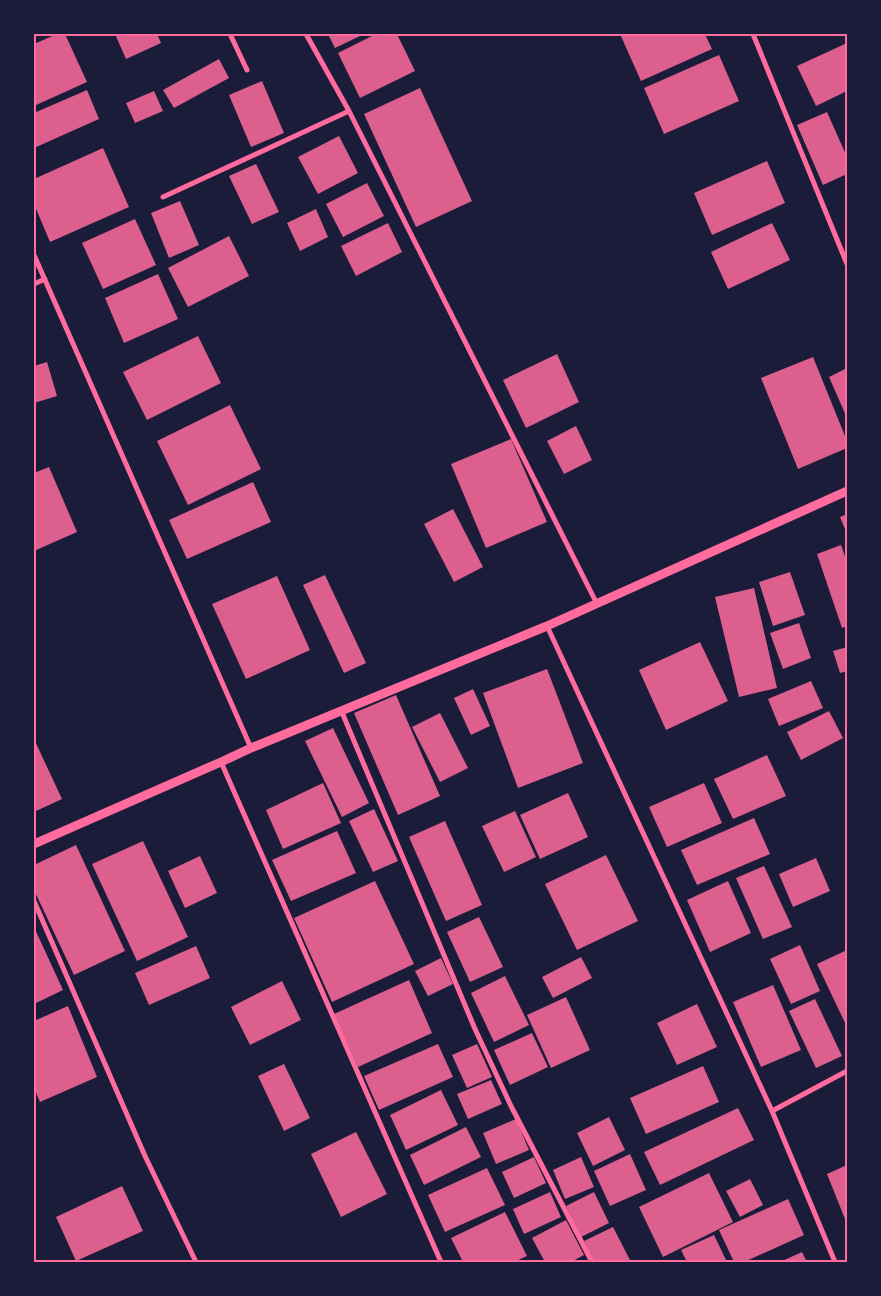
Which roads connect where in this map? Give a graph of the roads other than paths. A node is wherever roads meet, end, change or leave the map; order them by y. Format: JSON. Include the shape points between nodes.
{"nodes":[{"id":1,"x":230,"y":34,"type":"edge"},
{"id":2,"x":306,"y":34,"type":"edge"},
{"id":3,"x":753,"y":34,"type":"edge"},
{"id":4,"x":247,"y":70,"type":"dead end"},
{"id":5,"x":349,"y":111,"type":"junction"},
{"id":6,"x":163,"y":197,"type":"dead end"},
{"id":7,"x":34,"y":255,"type":"edge"},
{"id":8,"x":847,"y":264,"type":"edge"},
{"id":9,"x":45,"y":280,"type":"junction"},
{"id":10,"x":34,"y":284,"type":"edge"},
{"id":11,"x":847,"y":491,"type":"edge"},
{"id":12,"x":597,"y":604,"type":"junction"},
{"id":13,"x":547,"y":626,"type":"junction"},
{"id":14,"x":341,"y":710,"type":"junction"},
{"id":15,"x":252,"y":748,"type":"junction"},
{"id":16,"x":221,"y":762,"type":"junction"},
{"id":17,"x":34,"y":844,"type":"edge"},
{"id":18,"x":34,"y":901,"type":"edge"},
{"id":19,"x":847,"y":1070,"type":"edge"},
{"id":20,"x":772,"y":1111,"type":"junction"},
{"id":21,"x":196,"y":1262,"type":"edge"},
{"id":22,"x":441,"y":1262,"type":"edge"},
{"id":23,"x":592,"y":1262,"type":"edge"},
{"id":24,"x":835,"y":1262,"type":"edge"}],
"edges":[{"from":1,"to":4,"type":"street"},
{"from":2,"to":5,"type":"street"},
{"from":3,"to":8,"type":"street"},
{"from":5,"to":6,"type":"street"},
{"from":5,"to":12,"type":"street"},
{"from":7,"to":9,"type":"street"},
{"from":9,"to":10,"type":"street"},
{"from":9,"to":15,"type":"street"},
{"from":11,"to":12,"type":"street"},
{"from":12,"to":13,"type":"street"},
{"from":13,"to":14,"type":"street"},
{"from":13,"to":20,"type":"street"},
{"from":14,"to":15,"type":"street"},
{"from":14,"to":23,"type":"street","via":[[475,1029]]},
{"from":15,"to":16,"type":"street"},
{"from":16,"to":17,"type":"street"},
{"from":16,"to":22,"type":"street"},
{"from":18,"to":21,"type":"street","via":[[145,1156]]},
{"from":19,"to":20,"type":"street"},
{"from":20,"to":24,"type":"street"}]}
